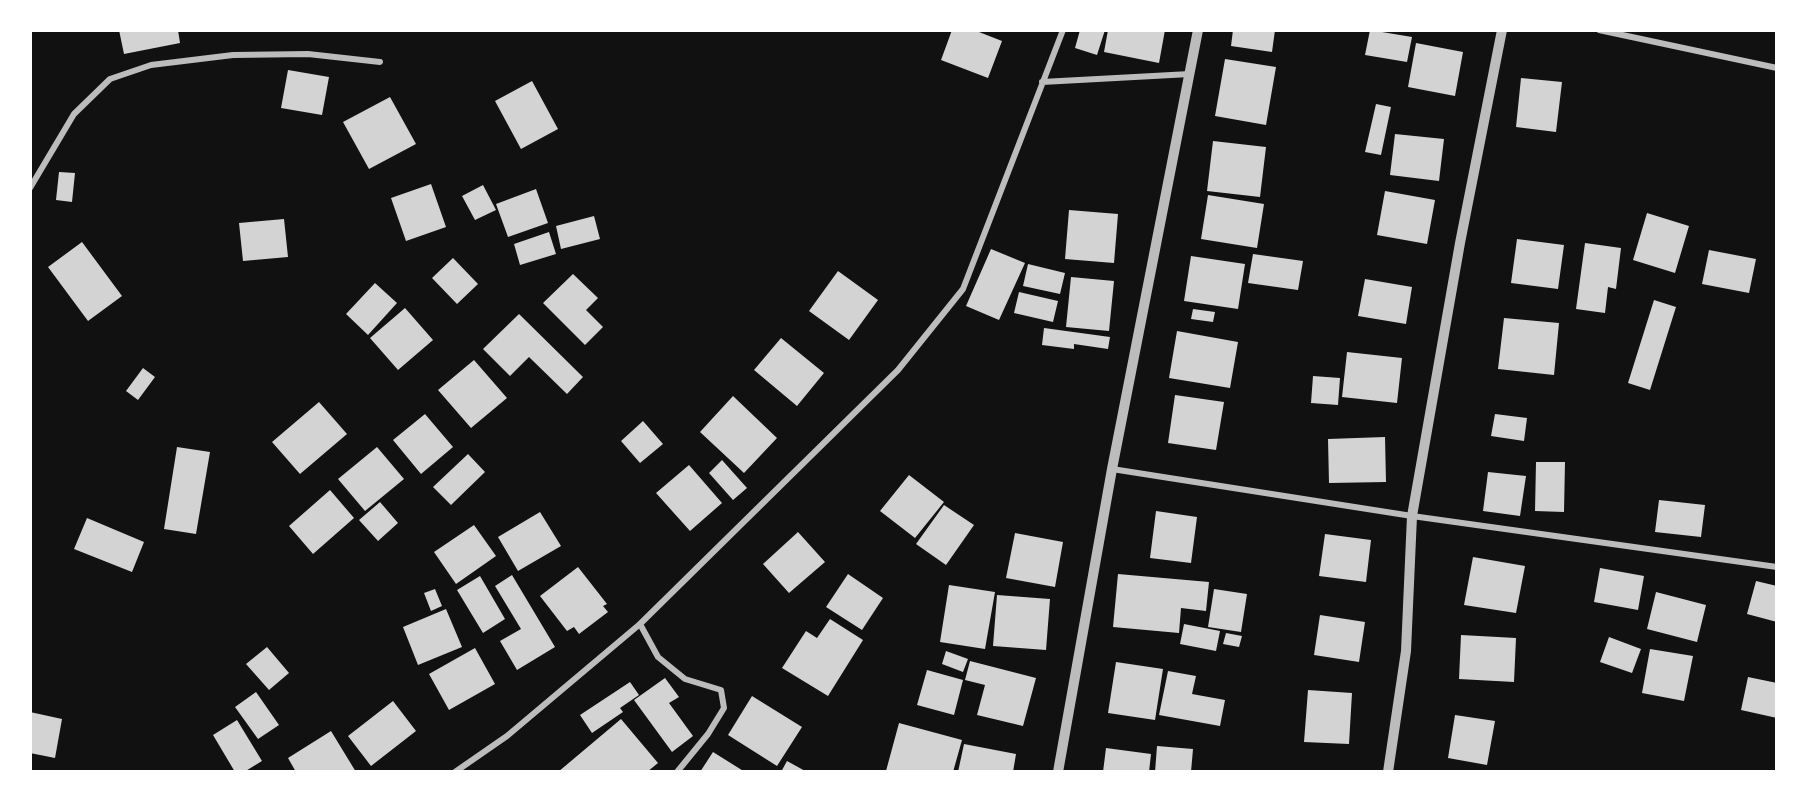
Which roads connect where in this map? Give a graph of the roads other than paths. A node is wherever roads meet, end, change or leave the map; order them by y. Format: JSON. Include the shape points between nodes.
{"nodes":[{"id":1,"x":1063,"y":30,"type":"edge"},
{"id":2,"x":1198,"y":30,"type":"edge"},
{"id":3,"x":1502,"y":30,"type":"edge"},
{"id":4,"x":1599,"y":30,"type":"edge"},
{"id":5,"x":380,"y":62,"type":"dead end"},
{"id":6,"x":1777,"y":68,"type":"edge"},
{"id":7,"x":1190,"y":74,"type":"junction"},
{"id":8,"x":1042,"y":82,"type":"junction"},
{"id":9,"x":30,"y":188,"type":"edge"},
{"id":10,"x":1112,"y":469,"type":"junction"},
{"id":11,"x":1412,"y":516,"type":"junction"},
{"id":12,"x":1777,"y":567,"type":"edge"},
{"id":13,"x":640,"y":624,"type":"junction"},
{"id":14,"x":455,"y":772,"type":"edge"},
{"id":15,"x":677,"y":772,"type":"edge"},
{"id":16,"x":1058,"y":772,"type":"edge"},
{"id":17,"x":1388,"y":772,"type":"edge"}],
"edges":[{"from":1,"to":8,"type":"street"},
{"from":2,"to":7,"type":"street"},
{"from":3,"to":11,"type":"street"},
{"from":4,"to":6,"type":"street"},
{"from":5,"to":9,"type":"street","via":[[308,54],[233,55],[151,65],[110,79],[74,114]]},
{"from":7,"to":8,"type":"street"},
{"from":7,"to":10,"type":"street"},
{"from":8,"to":13,"type":"street","via":[[963,289],[898,370]]},
{"from":10,"to":11,"type":"street"},
{"from":10,"to":16,"type":"street"},
{"from":11,"to":12,"type":"street"},
{"from":11,"to":17,"type":"street","via":[[1406,651]]},
{"from":13,"to":14,"type":"street","via":[[507,736]]},
{"from":13,"to":15,"type":"street","via":[[658,657],[685,679],[721,690],[724,708]]}]}
